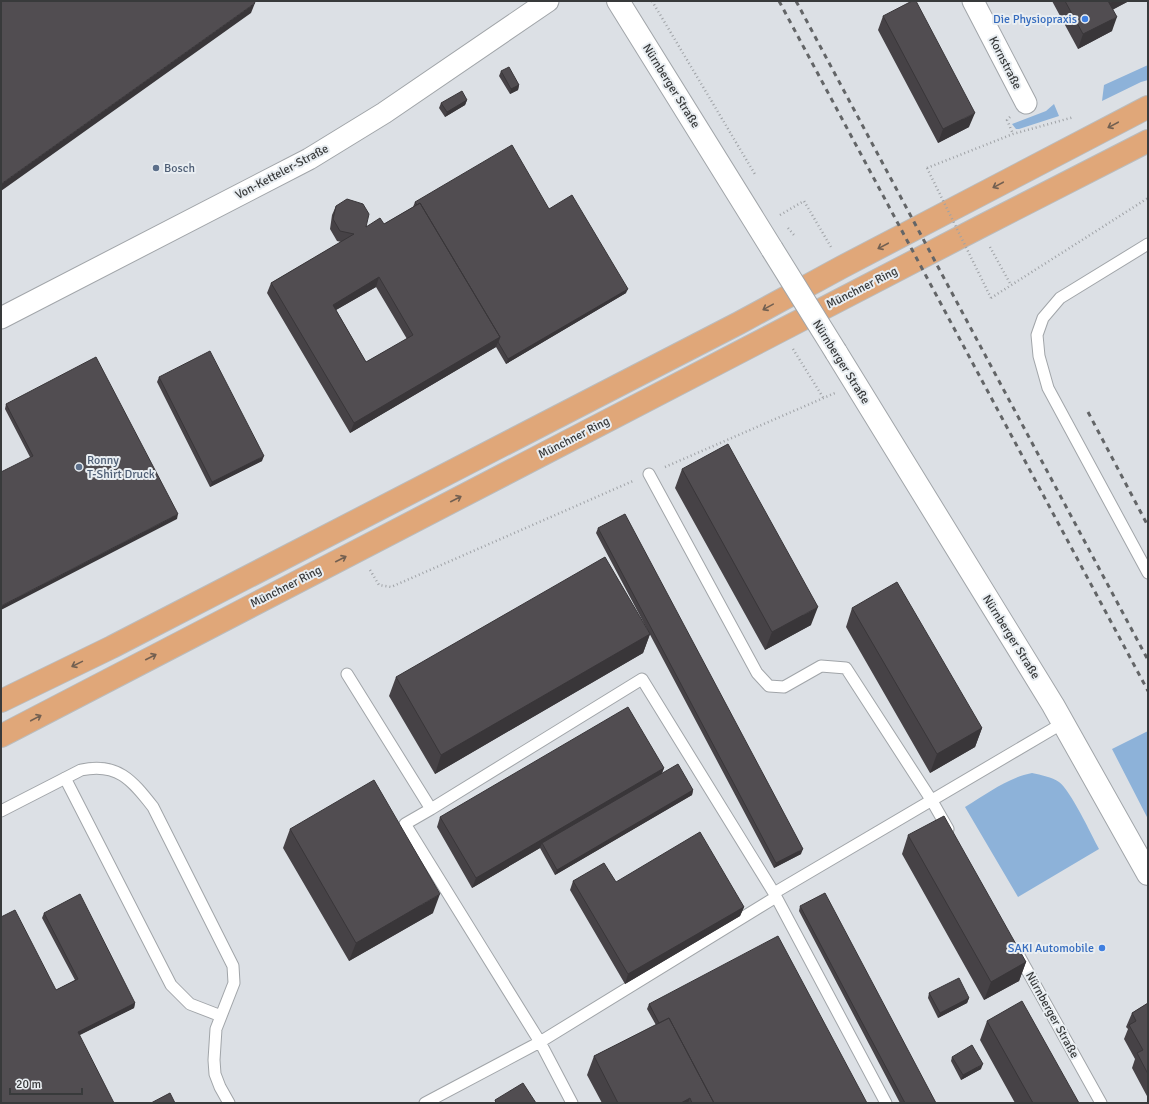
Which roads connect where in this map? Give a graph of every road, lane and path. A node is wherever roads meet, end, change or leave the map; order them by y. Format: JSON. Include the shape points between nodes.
{"nodes":[{"id":1,"x":548,"y":1,"type":"edge"},
{"id":2,"x":618,"y":1,"type":"edge"},
{"id":3,"x":652,"y":1,"type":"edge"},
{"id":4,"x":973,"y":1,"type":"edge"},
{"id":5,"x":1026,"y":103,"type":"dead end"},
{"id":6,"x":1148,"y":107,"type":"edge"},
{"id":7,"x":1013,"y":134,"type":"dead end"},
{"id":8,"x":1148,"y":141,"type":"edge"},
{"id":9,"x":760,"y":182,"type":"dead end"},
{"id":10,"x":1148,"y":198,"type":"edge"},
{"id":11,"x":776,"y":209,"type":"dead end"},
{"id":12,"x":780,"y":215,"type":"junction"},
{"id":13,"x":783,"y":220,"type":"dead end"},
{"id":14,"x":787,"y":225,"type":"dead end"},
{"id":15,"x":980,"y":227,"type":"junction"},
{"id":16,"x":794,"y":236,"type":"dead end"},
{"id":17,"x":829,"y":244,"type":"dead end"},
{"id":18,"x":1148,"y":244,"type":"edge"},
{"id":19,"x":1011,"y":285,"type":"junction"},
{"id":20,"x":1,"y":318,"type":"edge"},
{"id":21,"x":796,"y":354,"type":"dead end"},
{"id":22,"x":855,"y":383,"type":"junction"},
{"id":23,"x":824,"y":399,"type":"junction"},
{"id":24,"x":649,"y":474,"type":"junction"},
{"id":25,"x":358,"y":550,"type":"junction"},
{"id":26,"x":1148,"y":574,"type":"edge"},
{"id":27,"x":347,"y":674,"type":"dead end"},
{"id":28,"x":1,"y":701,"type":"edge"},
{"id":29,"x":1063,"y":723,"type":"junction"},
{"id":30,"x":1,"y":736,"type":"edge"},
{"id":31,"x":66,"y":778,"type":"junction"},
{"id":32,"x":932,"y":801,"type":"junction"},
{"id":33,"x":431,"y":809,"type":"junction"},
{"id":34,"x":1,"y":811,"type":"edge"},
{"id":35,"x":955,"y":841,"type":"edge"},
{"id":36,"x":1148,"y":874,"type":"edge"},
{"id":37,"x":775,"y":895,"type":"junction"},
{"id":38,"x":1013,"y":945,"type":"edge"},
{"id":39,"x":221,"y":1016,"type":"junction"},
{"id":40,"x":540,"y":1042,"type":"junction"},
{"id":41,"x":228,"y":1103,"type":"edge"},
{"id":42,"x":425,"y":1103,"type":"edge"},
{"id":43,"x":572,"y":1103,"type":"edge"},
{"id":44,"x":886,"y":1103,"type":"edge"},
{"id":45,"x":1101,"y":1103,"type":"edge"}],
"edges":[{"from":1,"to":20,"type":"street","name":"Von-Ketteler-Straße","via":[[384,113],[309,159]]},
{"from":2,"to":22,"type":"street","name":"Nürnberger Straße","bridge":true},
{"from":3,"to":9,"type":"path"},
{"from":4,"to":5,"type":"street","name":"Kornstraße"},
{"from":6,"to":28,"type":"main road","one_way":true,"via":[[112,648]]},
{"from":7,"to":19,"type":"path","bridge":true,"via":[[927,168],[991,298]]},
{"from":8,"to":15,"type":"main road","name":"Münchner Ring"},
{"from":10,"to":19,"type":"path"},
{"from":11,"to":12,"type":"path"},
{"from":12,"to":13,"type":"path"},
{"from":12,"to":17,"type":"path","via":[[804,201]]},
{"from":14,"to":16,"type":"path"},
{"from":15,"to":19,"type":"path"},
{"from":25,"to":15,"type":"main road","name":"Münchner Ring","one_way":true},
{"from":18,"to":26,"type":"lane","via":[[1060,298],[1043,318],[1037,335],[1039,356],[1048,388]]},
{"from":21,"to":23,"type":"path"},
{"from":22,"to":23,"type":"path"},
{"from":22,"to":29,"type":"street","name":"Nürnberger Straße"},
{"from":23,"to":24,"type":"path"},
{"from":24,"to":25,"type":"path","via":[[391,587],[379,585]]},
{"from":24,"to":32,"type":"lane","via":[[757,673],[769,686],[784,687],[821,666],[846,668]]},
{"from":30,"to":25,"type":"main road","name":"Münchner Ring","one_way":true},
{"from":27,"to":33,"type":"lane"},
{"from":29,"to":32,"type":"lane"},
{"from":29,"to":36,"type":"street","name":"Nürnberger Straße"},
{"from":31,"to":34,"type":"lane"},
{"from":31,"to":39,"type":"lane","via":[[171,986],[190,1004]]},
{"from":31,"to":39,"type":"lane","via":[[81,770],[93,767],[106,768],[127,778],[153,807],[233,966],[234,983]]},
{"from":32,"to":35,"type":"lane"},
{"from":32,"to":37,"type":"lane"},
{"from":33,"to":37,"type":"lane","via":[[642,679]]},
{"from":33,"to":40,"type":"lane","via":[[405,824]]},
{"from":37,"to":40,"type":"lane"},
{"from":37,"to":44,"type":"lane"},
{"from":38,"to":45,"type":"lane","name":"Nürnberger Straße"},
{"from":39,"to":41,"type":"lane","via":[[216,1029],[215,1074]]},
{"from":40,"to":42,"type":"lane"},
{"from":40,"to":43,"type":"lane"}]}
